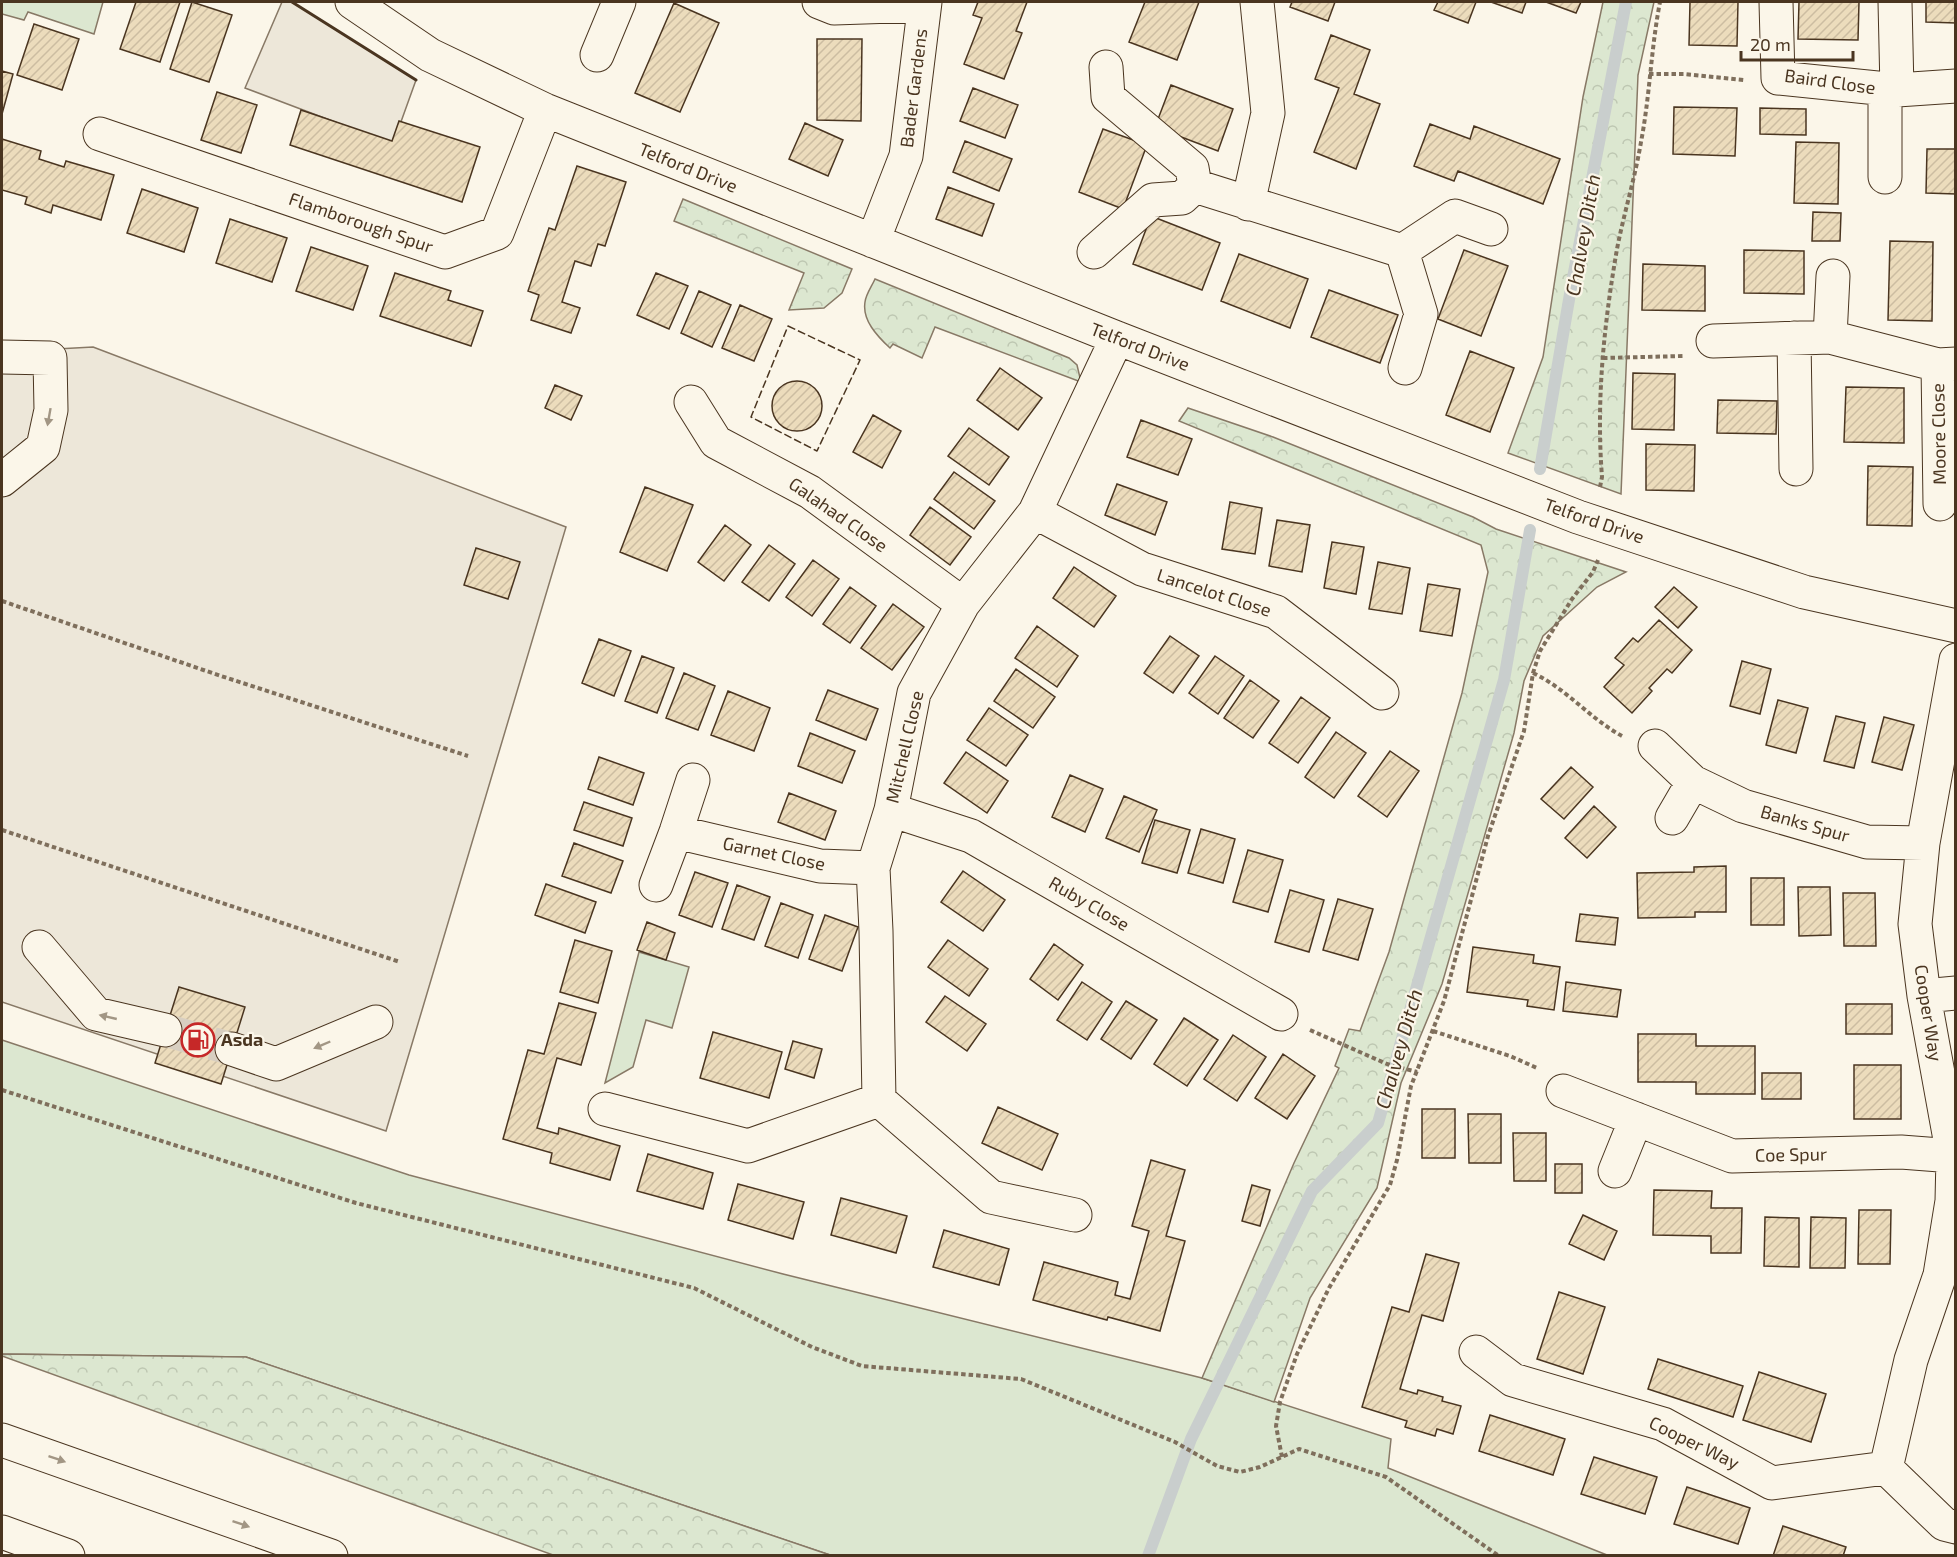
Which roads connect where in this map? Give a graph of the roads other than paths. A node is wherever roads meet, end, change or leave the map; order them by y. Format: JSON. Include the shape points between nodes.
{"nodes":[{"id":1,"x":352,"y":2,"type":"edge"},
{"id":2,"x":619,"y":2,"type":"edge"},
{"id":3,"x":819,"y":2,"type":"edge"},
{"id":4,"x":1257,"y":2,"type":"edge"},
{"id":5,"x":1776,"y":2,"type":"edge"},
{"id":6,"x":1895,"y":2,"type":"edge"},
{"id":7,"x":924,"y":3,"type":"edge"},
{"id":8,"x":597,"y":55,"type":"dead end"},
{"id":9,"x":1106,"y":67,"type":"dead end"},
{"id":10,"x":1956,"y":86,"type":"edge"},
{"id":11,"x":1891,"y":90,"type":"junction"},
{"id":12,"x":545,"y":111,"type":"junction"},
{"id":13,"x":100,"y":134,"type":"dead end"},
{"id":14,"x":1885,"y":177,"type":"dead end"},
{"id":15,"x":1195,"y":186,"type":"junction"},
{"id":16,"x":1248,"y":204,"type":"junction"},
{"id":17,"x":1491,"y":229,"type":"dead end"},
{"id":18,"x":873,"y":241,"type":"junction"},
{"id":19,"x":1402,"y":251,"type":"junction"},
{"id":20,"x":1094,"y":252,"type":"dead end"},
{"id":21,"x":1833,"y":276,"type":"dead end"},
{"id":22,"x":1830,"y":337,"type":"junction"},
{"id":23,"x":1117,"y":338,"type":"junction"},
{"id":24,"x":1794,"y":338,"type":"junction"},
{"id":25,"x":1713,"y":341,"type":"road end"},
{"id":26,"x":2,"y":357,"type":"edge"},
{"id":27,"x":1947,"y":364,"type":"edge"},
{"id":28,"x":1405,"y":368,"type":"dead end"},
{"id":29,"x":691,"y":402,"type":"dead end"},
{"id":30,"x":1796,"y":469,"type":"dead end"},
{"id":31,"x":2,"y":480,"type":"edge"},
{"id":32,"x":1940,"y":504,"type":"dead end"},
{"id":33,"x":1035,"y":512,"type":"junction"},
{"id":34,"x":963,"y":604,"type":"junction"},
{"id":35,"x":1956,"y":626,"type":"edge"},
{"id":36,"x":1956,"y":660,"type":"edge"},
{"id":37,"x":1382,"y":693,"type":"dead end"},
{"id":38,"x":1655,"y":746,"type":"road end"},
{"id":39,"x":693,"y":780,"type":"dead end"},
{"id":40,"x":1693,"y":782,"type":"junction"},
{"id":41,"x":891,"y":810,"type":"junction"},
{"id":42,"x":1672,"y":818,"type":"dead end"},
{"id":43,"x":676,"y":832,"type":"junction"},
{"id":44,"x":1923,"y":843,"type":"junction"},
{"id":45,"x":873,"y":868,"type":"junction"},
{"id":46,"x":656,"y":885,"type":"dead end"},
{"id":47,"x":39,"y":947,"type":"dead end"},
{"id":48,"x":1940,"y":994,"type":"edge"},
{"id":49,"x":1281,"y":1014,"type":"road end"},
{"id":50,"x":376,"y":1022,"type":"dead end"},
{"id":51,"x":165,"y":1030,"type":"tunnel mouth"},
{"id":52,"x":232,"y":1049,"type":"tunnel mouth"},
{"id":53,"x":1563,"y":1091,"type":"road end"},
{"id":54,"x":879,"y":1100,"type":"junction"},
{"id":55,"x":605,"y":1109,"type":"dead end"},
{"id":56,"x":1636,"y":1119,"type":"junction"},
{"id":57,"x":1953,"y":1156,"type":"junction"},
{"id":58,"x":1615,"y":1171,"type":"dead end"},
{"id":59,"x":1075,"y":1215,"type":"dead end"},
{"id":60,"x":1476,"y":1352,"type":"dead end"},
{"id":61,"x":2,"y":1440,"type":"edge"},
{"id":62,"x":1886,"y":1468,"type":"junction"},
{"id":63,"x":1956,"y":1527,"type":"edge"},
{"id":64,"x":2,"y":1532,"type":"edge"},
{"id":65,"x":68,"y":1556,"type":"edge"},
{"id":66,"x":331,"y":1556,"type":"edge"}],
"edges":[{"from":1,"to":12,"type":"main road","name":"Telford Drive","via":[[430,55]]},
{"from":2,"to":8,"type":"main road"},
{"from":3,"to":7,"type":"main road","via":[[834,9]]},
{"from":4,"to":16,"type":"main road","via":[[1268,113]]},
{"from":5,"to":11,"type":"main road","name":"Baird Close","via":[[1778,78]]},
{"from":6,"to":11,"type":"main road"},
{"from":7,"to":18,"type":"main road","name":"Bader Gardens","via":[[906,156]]},
{"from":9,"to":15,"type":"main road","via":[[1108,97],[1192,168]]},
{"from":10,"to":11,"type":"main road","name":"Baird Close"},
{"from":11,"to":14,"type":"main road"},
{"from":12,"to":13,"type":"main road","name":"Flamborough Spur","via":[[497,232],[445,252]]},
{"from":12,"to":18,"type":"main road","name":"Telford Drive"},
{"from":15,"to":16,"type":"main road"},
{"from":15,"to":20,"type":"main road","via":[[1182,198],[1153,200]]},
{"from":16,"to":19,"type":"main road"},
{"from":17,"to":19,"type":"main road","via":[[1455,216]]},
{"from":18,"to":23,"type":"main road","name":"Telford Drive"},
{"from":19,"to":28,"type":"main road","via":[[1420,314]]},
{"from":21,"to":22,"type":"main road"},
{"from":22,"to":24,"type":"main road","name":"Moore Close"},
{"from":22,"to":27,"type":"main road","name":"Moore Close"},
{"from":23,"to":33,"type":"main road","name":"Mitchell Close"},
{"from":23,"to":35,"type":"main road","name":"Telford Drive","via":[[1578,517],[1804,592]]},
{"from":24,"to":25,"type":"main road","name":"Moore Close"},
{"from":24,"to":30,"type":"main road"},
{"from":26,"to":31,"type":"main road","one_way":true,"via":[[50,358],[51,410],[43,447]]},
{"from":27,"to":32,"type":"main road","name":"Moore Close"},
{"from":29,"to":34,"type":"main road","name":"Galahad Close","via":[[716,442],[810,492]]},
{"from":33,"to":34,"type":"main road","name":"Mitchell Close"},
{"from":33,"to":37,"type":"main road","name":"Lancelot Close","via":[[1142,569],[1276,612]]},
{"from":34,"to":41,"type":"main road","name":"Mitchell Close","via":[[914,693]]},
{"from":36,"to":44,"type":"main road","name":"Cooper Way"},
{"from":38,"to":40,"type":"main road","name":"Banks Spur"},
{"from":39,"to":43,"type":"main road"},
{"from":40,"to":42,"type":"main road"},
{"from":40,"to":44,"type":"main road","name":"Banks Spur","via":[[1743,806],[1867,842]]},
{"from":41,"to":45,"type":"main road","name":"Mitchell Close"},
{"from":41,"to":49,"type":"main road","name":"Ruby Close","via":[[971,836]]},
{"from":43,"to":45,"type":"main road","name":"Garnet Close","via":[[820,866]]},
{"from":43,"to":46,"type":"main road"},
{"from":44,"to":48,"type":"main road","name":"Cooper Way","via":[[1915,924]]},
{"from":45,"to":54,"type":"main road","name":"Mitchell Close"},
{"from":51,"to":47,"type":"main road","one_way":true,"via":[[96,1014]]},
{"from":48,"to":57,"type":"main road","name":"Cooper Way"},
{"from":50,"to":52,"type":"main road","one_way":true,"via":[[276,1064]]},
{"from":53,"to":56,"type":"main road","name":"Coe Spur"},
{"from":54,"to":55,"type":"main road","via":[[748,1146]]},
{"from":54,"to":59,"type":"main road","via":[[991,1197]]},
{"from":56,"to":57,"type":"main road","name":"Coe Spur","via":[[1732,1156],[1901,1152]]},
{"from":56,"to":58,"type":"main road"},
{"from":57,"to":62,"type":"main road","name":"Cooper Way","via":[[1952,1201],[1940,1275],[1911,1360]]},
{"from":60,"to":62,"type":"main road","name":"Cooper Way","via":[[1513,1380],[1664,1424],[1772,1483]]},
{"from":61,"to":66,"type":"main road","one_way":true},
{"from":62,"to":63,"type":"main road","via":[[1944,1524]]},
{"from":64,"to":65,"type":"main road"}]}
